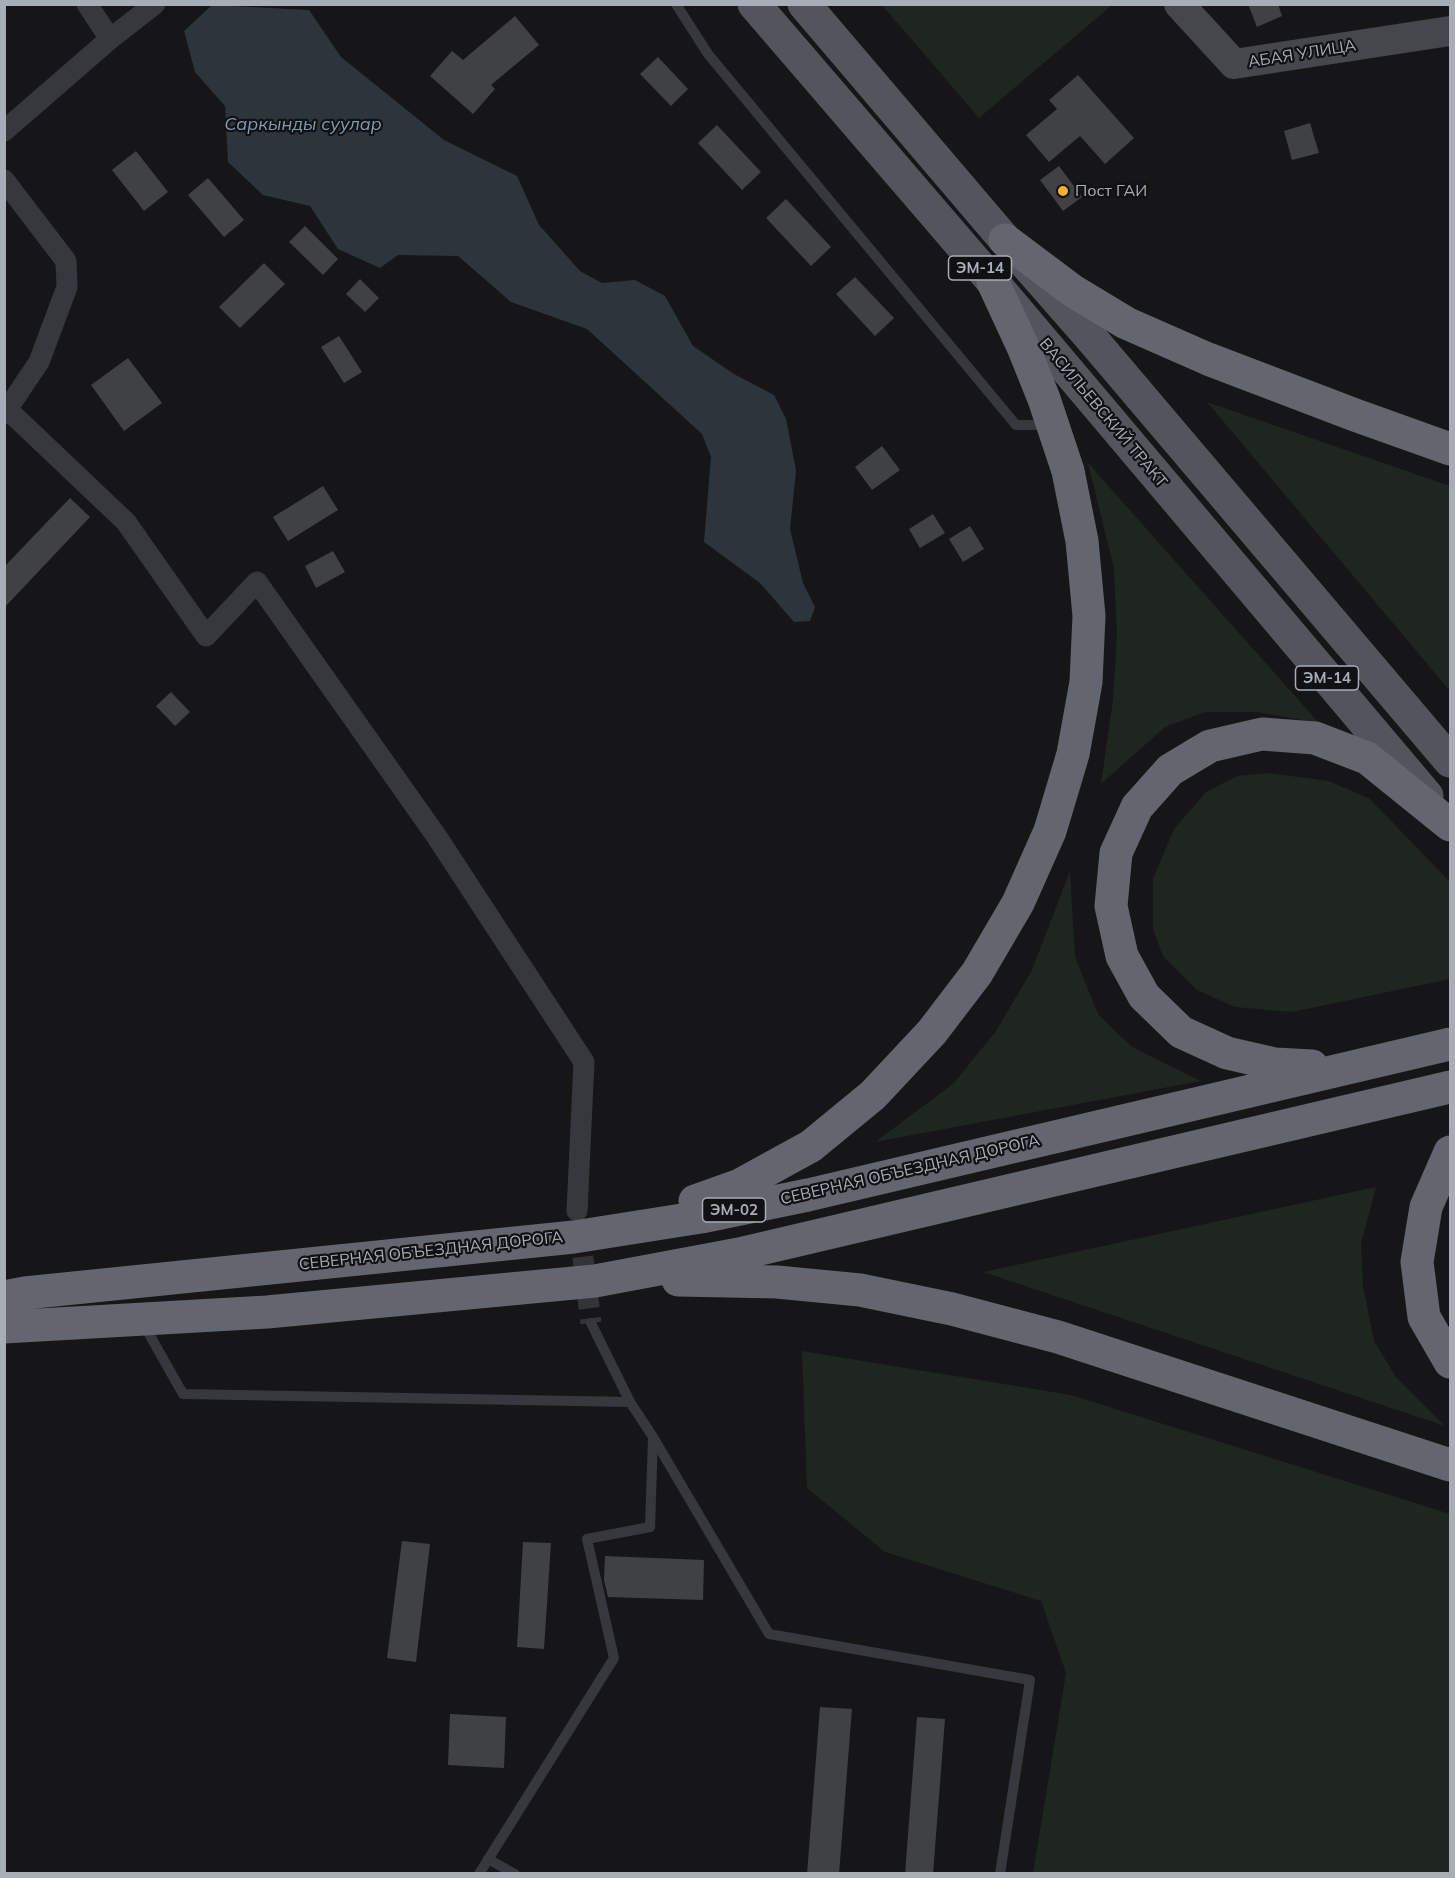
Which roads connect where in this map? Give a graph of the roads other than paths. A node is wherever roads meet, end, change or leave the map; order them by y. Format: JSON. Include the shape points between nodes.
{"nodes":[{"id":1,"x":87,"y":4,"type":"edge"},
{"id":2,"x":155,"y":4,"type":"edge"},
{"id":3,"x":676,"y":4,"type":"edge"},
{"id":4,"x":754,"y":4,"type":"edge"},
{"id":5,"x":804,"y":4,"type":"edge"},
{"id":6,"x":1179,"y":4,"type":"edge"},
{"id":7,"x":1450,"y":32,"type":"edge"},
{"id":8,"x":110,"y":39,"type":"junction"},
{"id":9,"x":4,"y":131,"type":"edge"},
{"id":10,"x":4,"y":180,"type":"edge"},
{"id":11,"x":1005,"y":240,"type":"junction"},
{"id":12,"x":993,"y":282,"type":"junction"},
{"id":13,"x":1091,"y":338,"type":"junction"},
{"id":14,"x":1062,"y":365,"type":"junction"},
{"id":15,"x":6,"y":412,"type":"edge"},
{"id":16,"x":1053,"y":424,"type":"junction"},
{"id":17,"x":1450,"y":449,"type":"edge"},
{"id":18,"x":1450,"y":761,"type":"edge"},
{"id":19,"x":1450,"y":824,"type":"edge"},
{"id":20,"x":1450,"y":1044,"type":"edge"},
{"id":21,"x":1380,"y":1060,"type":"junction"},
{"id":22,"x":1450,"y":1087,"type":"edge"},
{"id":23,"x":1450,"y":1152,"type":"edge"},
{"id":24,"x":575,"y":1224,"type":"junction"},
{"id":25,"x":595,"y":1281,"type":"junction"},
{"id":26,"x":4,"y":1297,"type":"edge"},
{"id":27,"x":141,"y":1319,"type":"junction"},
{"id":28,"x":591,"y":1323,"type":"tunnel mouth"},
{"id":29,"x":4,"y":1327,"type":"edge"},
{"id":30,"x":1450,"y":1362,"type":"edge"},
{"id":31,"x":630,"y":1402,"type":"junction"},
{"id":32,"x":653,"y":1437,"type":"junction"},
{"id":33,"x":1450,"y":1465,"type":"edge"},
{"id":34,"x":488,"y":1859,"type":"junction"},
{"id":35,"x":479,"y":1874,"type":"edge"},
{"id":36,"x":515,"y":1874,"type":"edge"},
{"id":37,"x":1000,"y":1874,"type":"edge"}],
"edges":[{"from":1,"to":8,"type":"street"},
{"from":2,"to":8,"type":"street"},
{"from":3,"to":16,"type":"lane","via":[[715,63],[1016,425]]},
{"from":4,"to":12,"type":"main road","name":"ВАСИЛЬЕВСКИЙ ТРАКТ","number":"ЭМ-14"},
{"from":5,"to":11,"type":"main road","number":"ЭМ-14"},
{"from":6,"to":7,"type":"street","name":"АБАЯ УЛИЦА","via":[[1234,64]]},
{"from":8,"to":9,"type":"street"},
{"from":10,"to":15,"type":"street","via":[[66,261],[67,287],[39,362]]},
{"from":11,"to":13,"type":"main road","number":"ЭМ-14"},
{"from":11,"to":17,"type":"highway","via":[[1073,291],[1126,323],[1208,359]]},
{"from":12,"to":14,"type":"main road","name":"ВАСИЛЬЕВСКИЙ ТРАКТ","number":"ЭМ-14"},
{"from":12,"to":16,"type":"highway"},
{"from":13,"to":14,"type":"main road"},
{"from":13,"to":18,"type":"main road","number":"ЭМ-14"},
{"from":14,"to":19,"type":"main road","name":"ВАСИЛЬЕВСКИЙ ТРАКТ","number":"ЭМ-14"},
{"from":15,"to":24,"type":"street","via":[[126,522],[206,636],[257,582],[437,837],[584,1062]]},
{"from":16,"to":24,"type":"highway","via":[[1068,471],[1082,540],[1089,616],[1086,682],[1073,754],[1050,831],[1012,913],[977,973],[932,1032],[873,1095],[811,1146],[740,1185],[667,1211]]},
{"from":19,"to":21,"type":"highway","via":[[1367,758],[1315,738],[1262,734],[1210,746],[1170,770],[1137,807],[1116,853],[1111,906],[1122,956],[1144,996],[1181,1032],[1227,1053],[1275,1064],[1322,1067]]},
{"from":20,"to":21,"type":"highway","name":"СЕВЕРНАЯ ОБЪЕЗДНАЯ ДОРОГА","number":"ЭМ-02"},
{"from":21,"to":24,"type":"highway","name":"СЕВЕРНАЯ ОБЪЕЗДНАЯ ДОРОГА","number":"ЭМ-02","via":[[701,1217]]},
{"from":22,"to":25,"type":"highway","via":[[750,1252]]},
{"from":23,"to":30,"type":"highway","via":[[1426,1207],[1417,1262],[1424,1317]]},
{"from":24,"to":26,"type":"highway","name":"СЕВЕРНАЯ ОБЪЕЗДНАЯ ДОРОГА","number":"ЭМ-02"},
{"from":25,"to":27,"type":"highway","via":[[267,1312]]},
{"from":25,"to":33,"type":"highway","via":[[777,1282],[860,1290],[952,1309],[1058,1337]]},
{"from":27,"to":29,"type":"highway"},
{"from":27,"to":31,"type":"lane","via":[[183,1394]]},
{"from":28,"to":31,"type":"lane"},
{"from":31,"to":32,"type":"lane"},
{"from":32,"to":34,"type":"lane","via":[[650,1527],[587,1539],[614,1659]]},
{"from":32,"to":37,"type":"lane","via":[[769,1634],[1030,1680]]},
{"from":34,"to":35,"type":"lane"},
{"from":34,"to":36,"type":"lane"}]}
